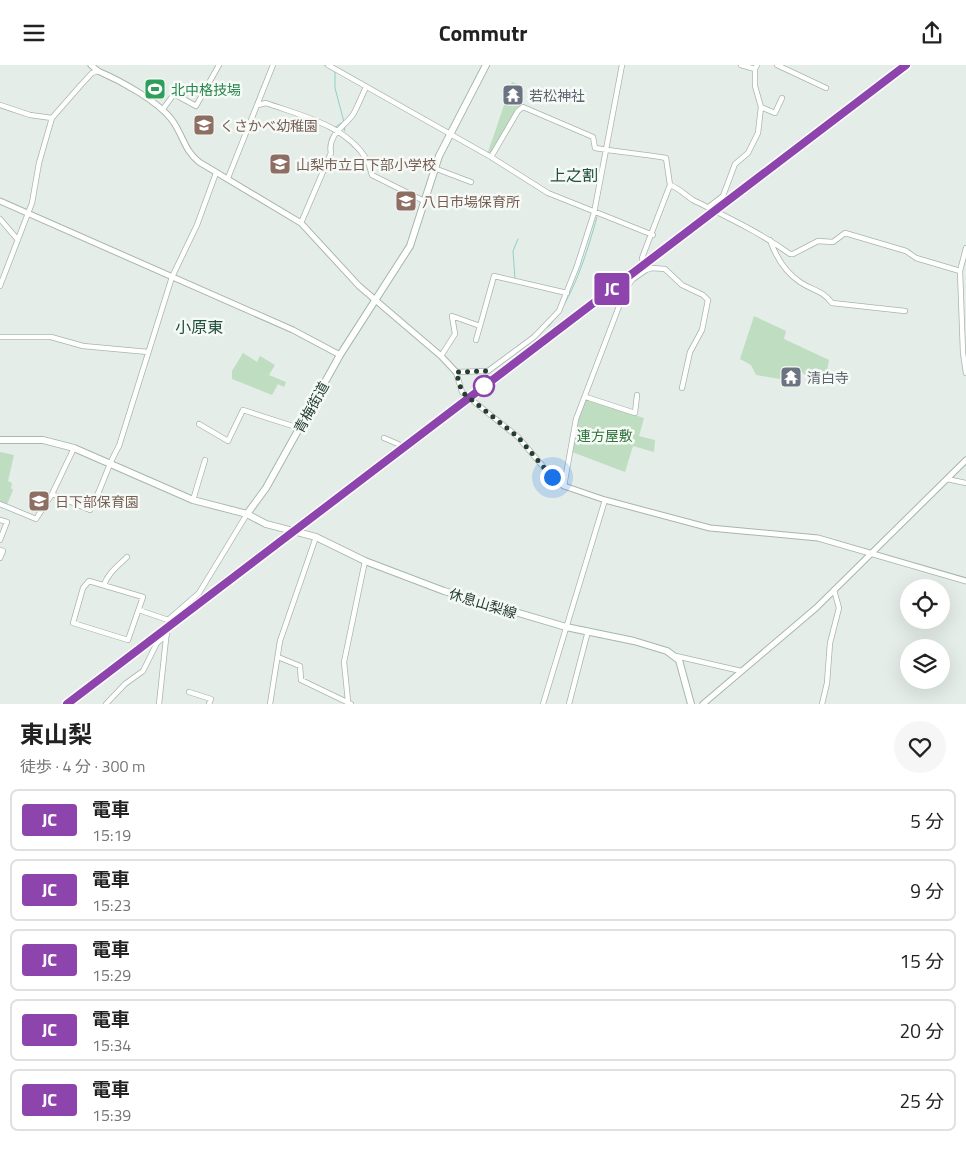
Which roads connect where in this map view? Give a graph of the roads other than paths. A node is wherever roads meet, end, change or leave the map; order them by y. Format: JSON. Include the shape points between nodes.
{"nodes":[{"id":1,"x":91,"y":65,"type":"edge"},
{"id":2,"x":219,"y":65,"type":"edge"},
{"id":3,"x":273,"y":65,"type":"edge"},
{"id":4,"x":328,"y":65,"type":"edge"},
{"id":5,"x":486,"y":65,"type":"edge"},
{"id":6,"x":622,"y":65,"type":"edge"},
{"id":7,"x":741,"y":65,"type":"edge"},
{"id":8,"x":777,"y":65,"type":"edge"},
{"id":9,"x":756,"y":67,"type":"edge"},
{"id":10,"x":98,"y":71,"type":"junction"},
{"id":11,"x":366,"y":87,"type":"junction"},
{"id":12,"x":826,"y":88,"type":"dead end"},
{"id":13,"x":782,"y":98,"type":"dead end"},
{"id":14,"x":0,"y":105,"type":"edge"},
{"id":15,"x":258,"y":105,"type":"junction"},
{"id":16,"x":761,"y":107,"type":"junction"},
{"id":17,"x":163,"y":109,"type":"junction"},
{"id":18,"x":52,"y":118,"type":"junction"},
{"id":19,"x":335,"y":130,"type":"junction"},
{"id":20,"x":450,"y":135,"type":"junction"},
{"id":21,"x":608,"y":150,"type":"junction"},
{"id":22,"x":491,"y":157,"type":"junction"},
{"id":23,"x":434,"y":168,"type":"junction"},
{"id":24,"x":216,"y":173,"type":"junction"},
{"id":25,"x":228,"y":178,"type":"junction"},
{"id":26,"x":471,"y":182,"type":"dead end"},
{"id":27,"x":670,"y":185,"type":"junction"},
{"id":28,"x":0,"y":201,"type":"edge"},
{"id":29,"x":424,"y":201,"type":"junction"},
{"id":30,"x":710,"y":206,"type":"junction"},
{"id":31,"x":594,"y":213,"type":"junction"},
{"id":32,"x":28,"y":214,"type":"junction"},
{"id":33,"x":0,"y":219,"type":"edge"},
{"id":34,"x":301,"y":223,"type":"junction"},
{"id":35,"x":653,"y":235,"type":"junction"},
{"id":36,"x":770,"y":239,"type":"junction"},
{"id":37,"x":18,"y":240,"type":"junction"},
{"id":38,"x":966,"y":248,"type":"edge"},
{"id":39,"x":646,"y":270,"type":"junction"},
{"id":40,"x":960,"y":271,"type":"junction"},
{"id":41,"x":172,"y":277,"type":"junction"},
{"id":42,"x":0,"y":286,"type":"edge"},
{"id":43,"x":567,"y":293,"type":"junction"},
{"id":44,"x":375,"y":301,"type":"junction"},
{"id":45,"x":905,"y":311,"type":"dead end"},
{"id":46,"x":480,"y":326,"type":"junction"},
{"id":47,"x":964,"y":327,"type":"edge"},
{"id":48,"x":0,"y":337,"type":"edge"},
{"id":49,"x":476,"y":340,"type":"dead end"},
{"id":50,"x":148,"y":352,"type":"junction"},
{"id":51,"x":340,"y":355,"type":"junction"},
{"id":52,"x":441,"y":356,"type":"junction"},
{"id":53,"x":456,"y":372,"type":"junction"},
{"id":54,"x":966,"y":373,"type":"edge"},
{"id":55,"x":682,"y":388,"type":"dead end"},
{"id":56,"x":637,"y":395,"type":"dead end"},
{"id":57,"x":586,"y":397,"type":"junction"},
{"id":58,"x":199,"y":424,"type":"dead end"},
{"id":59,"x":299,"y":428,"type":"junction"},
{"id":60,"x":384,"y":438,"type":"dead end"},
{"id":61,"x":0,"y":440,"type":"edge"},
{"id":62,"x":398,"y":444,"type":"dead end"},
{"id":63,"x":74,"y":448,"type":"junction"},
{"id":64,"x":205,"y":460,"type":"dead end"},
{"id":65,"x":966,"y":460,"type":"edge"},
{"id":66,"x":109,"y":464,"type":"junction"},
{"id":67,"x":947,"y":479,"type":"junction"},
{"id":68,"x":966,"y":483,"type":"edge"},
{"id":69,"x":564,"y":486,"type":"junction"},
{"id":70,"x":52,"y":494,"type":"junction"},
{"id":71,"x":193,"y":499,"type":"junction"},
{"id":72,"x":605,"y":500,"type":"junction"},
{"id":73,"x":0,"y":504,"type":"edge"},
{"id":74,"x":247,"y":514,"type":"junction"},
{"id":75,"x":0,"y":520,"type":"edge"},
{"id":76,"x":316,"y":537,"type":"junction"},
{"id":77,"x":0,"y":539,"type":"edge"},
{"id":78,"x":0,"y":550,"type":"edge"},
{"id":79,"x":872,"y":552,"type":"junction"},
{"id":80,"x":127,"y":557,"type":"dead end"},
{"id":81,"x":0,"y":558,"type":"edge"},
{"id":82,"x":365,"y":561,"type":"junction"},
{"id":83,"x":966,"y":581,"type":"edge"},
{"id":84,"x":104,"y":585,"type":"junction"},
{"id":85,"x":834,"y":590,"type":"junction"},
{"id":86,"x":139,"y":610,"type":"junction"},
{"id":87,"x":168,"y":620,"type":"junction"},
{"id":88,"x":566,"y":627,"type":"junction"},
{"id":89,"x":588,"y":631,"type":"junction"},
{"id":90,"x":167,"y":635,"type":"junction"},
{"id":91,"x":676,"y":656,"type":"junction"},
{"id":92,"x":278,"y":657,"type":"junction"},
{"id":93,"x":741,"y":671,"type":"junction"},
{"id":94,"x":189,"y":692,"type":"dead end"},
{"id":95,"x":349,"y":703,"type":"edge"},
{"id":96,"x":106,"y":704,"type":"edge"},
{"id":97,"x":159,"y":704,"type":"edge"},
{"id":98,"x":209,"y":704,"type":"edge"},
{"id":99,"x":270,"y":704,"type":"edge"},
{"id":100,"x":543,"y":704,"type":"edge"},
{"id":101,"x":569,"y":704,"type":"edge"},
{"id":102,"x":691,"y":704,"type":"edge"},
{"id":103,"x":703,"y":704,"type":"edge"},
{"id":104,"x":822,"y":704,"type":"edge"}],
"edges":[{"from":1,"to":10,"type":"street"},
{"from":2,"to":17,"type":"street","via":[[196,106],[174,94]]},
{"from":3,"to":15,"type":"street"},
{"from":4,"to":11,"type":"street"},
{"from":5,"to":20,"type":"main road","name":"青梅街道"},
{"from":6,"to":21,"type":"street"},
{"from":7,"to":9,"type":"street"},
{"from":8,"to":12,"type":"street"},
{"from":9,"to":16,"type":"street","via":[[755,86]]},
{"from":10,"to":17,"type":"street"},
{"from":10,"to":18,"type":"street","via":[[92,73]]},
{"from":11,"to":19,"type":"street","via":[[353,115]]},
{"from":11,"to":20,"type":"street"},
{"from":13,"to":16,"type":"street","via":[[775,113]]},
{"from":14,"to":18,"type":"street"},
{"from":15,"to":19,"type":"street","via":[[266,103]]},
{"from":15,"to":25,"type":"street"},
{"from":16,"to":30,"type":"street","via":[[758,133],[751,148],[735,164],[724,196]]},
{"from":17,"to":24,"type":"street","via":[[174,122],[186,150]]},
{"from":18,"to":32,"type":"street"},
{"from":19,"to":29,"type":"street","via":[[366,159],[372,175]]},
{"from":19,"to":34,"type":"street","via":[[331,153]]},
{"from":20,"to":22,"type":"street"},
{"from":20,"to":23,"type":"main road","name":"青梅街道"},
{"from":21,"to":22,"type":"street","via":[[595,148],[593,137],[523,107]]},
{"from":21,"to":27,"type":"street","via":[[666,158]]},
{"from":21,"to":31,"type":"street"},
{"from":22,"to":31,"type":"street","via":[[548,193]]},
{"from":23,"to":26,"type":"street"},
{"from":23,"to":29,"type":"main road","name":"青梅街道"},
{"from":24,"to":25,"type":"street"},
{"from":24,"to":41,"type":"street","via":[[197,225]]},
{"from":25,"to":34,"type":"street"},
{"from":27,"to":30,"type":"street"},
{"from":27,"to":35,"type":"street"},
{"from":28,"to":32,"type":"street"},
{"from":29,"to":44,"type":"main road","name":"青梅街道","via":[[410,246]]},
{"from":30,"to":36,"type":"street"},
{"from":31,"to":35,"type":"street"},
{"from":31,"to":43,"type":"street"},
{"from":32,"to":37,"type":"street"},
{"from":32,"to":41,"type":"street"},
{"from":33,"to":37,"type":"street"},
{"from":34,"to":44,"type":"street"},
{"from":35,"to":39,"type":"street","via":[[642,258]]},
{"from":36,"to":40,"type":"street","via":[[794,254],[818,241],[833,242],[844,233]]},
{"from":36,"to":45,"type":"street","via":[[780,262],[799,282],[824,293],[832,303]]},
{"from":37,"to":42,"type":"street"},
{"from":38,"to":40,"type":"street"},
{"from":39,"to":55,"type":"street","via":[[665,269],[682,285],[708,301],[702,330],[690,352]]},
{"from":39,"to":57,"type":"street","via":[[626,288]]},
{"from":40,"to":47,"type":"street"},
{"from":41,"to":50,"type":"street"},
{"from":41,"to":51,"type":"street","via":[[293,330]]},
{"from":43,"to":46,"type":"street","via":[[494,276]]},
{"from":43,"to":53,"type":"street","via":[[554,317],[534,337],[488,371]]},
{"from":44,"to":51,"type":"main road","name":"青梅街道"},
{"from":44,"to":52,"type":"street"},
{"from":46,"to":49,"type":"street"},
{"from":46,"to":52,"type":"street","via":[[452,316],[455,333]]},
{"from":47,"to":54,"type":"street","via":[[962,353]]},
{"from":48,"to":50,"type":"street","via":[[51,337],[83,346]]},
{"from":50,"to":66,"type":"street","via":[[119,446]]},
{"from":51,"to":59,"type":"main road","name":"青梅街道"},
{"from":52,"to":53,"type":"street"},
{"from":53,"to":69,"type":"street","via":[[462,392],[518,437],[552,477]]},
{"from":56,"to":57,"type":"street","via":[[635,413]]},
{"from":57,"to":69,"type":"street","via":[[572,435]]},
{"from":58,"to":59,"type":"street","via":[[228,441],[243,410]]},
{"from":59,"to":74,"type":"main road","name":"青梅街道","via":[[266,488]]},
{"from":60,"to":62,"type":"street"},
{"from":61,"to":63,"type":"main road","via":[[43,440]]},
{"from":63,"to":66,"type":"main road"},
{"from":63,"to":70,"type":"street"},
{"from":64,"to":71,"type":"street"},
{"from":65,"to":67,"type":"street"},
{"from":66,"to":70,"type":"street","via":[[90,510]]},
{"from":66,"to":71,"type":"main road"},
{"from":67,"to":68,"type":"street"},
{"from":67,"to":79,"type":"street"},
{"from":69,"to":72,"type":"street"},
{"from":70,"to":73,"type":"street","via":[[36,519]]},
{"from":71,"to":74,"type":"main road"},
{"from":72,"to":79,"type":"street","via":[[710,529],[818,538]]},
{"from":72,"to":88,"type":"street"},
{"from":74,"to":76,"type":"main road","name":"休息山梨線","via":[[266,524]]},
{"from":74,"to":87,"type":"street","via":[[199,593]]},
{"from":75,"to":77,"type":"street","via":[[6,522]]},
{"from":76,"to":82,"type":"main road","name":"休息山梨線"},
{"from":76,"to":92,"type":"street","via":[[280,641]]},
{"from":78,"to":81,"type":"street","via":[[3,551]]},
{"from":79,"to":83,"type":"street"},
{"from":79,"to":85,"type":"street"},
{"from":80,"to":84,"type":"street","via":[[119,562]]},
{"from":82,"to":88,"type":"main road","name":"休息山梨線","via":[[444,591]]},
{"from":82,"to":95,"type":"street","via":[[344,662]]},
{"from":84,"to":86,"type":"street","via":[[143,597]]},
{"from":84,"to":86,"type":"street","via":[[89,581],[83,588],[73,623],[128,640]]},
{"from":85,"to":93,"type":"street"},
{"from":85,"to":104,"type":"street","via":[[839,608],[830,643]]},
{"from":86,"to":87,"type":"street"},
{"from":87,"to":90,"type":"street"},
{"from":88,"to":89,"type":"main road","name":"休息山梨線"},
{"from":88,"to":100,"type":"street"},
{"from":89,"to":91,"type":"main road","name":"休息山梨線","via":[[639,642]]},
{"from":89,"to":101,"type":"street"},
{"from":90,"to":96,"type":"street","via":[[157,643],[143,671]]},
{"from":90,"to":97,"type":"street"},
{"from":91,"to":93,"type":"street"},
{"from":91,"to":102,"type":"main road","via":[[682,665]]},
{"from":92,"to":95,"type":"street","via":[[300,666],[301,680]]},
{"from":92,"to":99,"type":"street"},
{"from":93,"to":103,"type":"street"},
{"from":94,"to":98,"type":"street","via":[[211,699]]}]}
